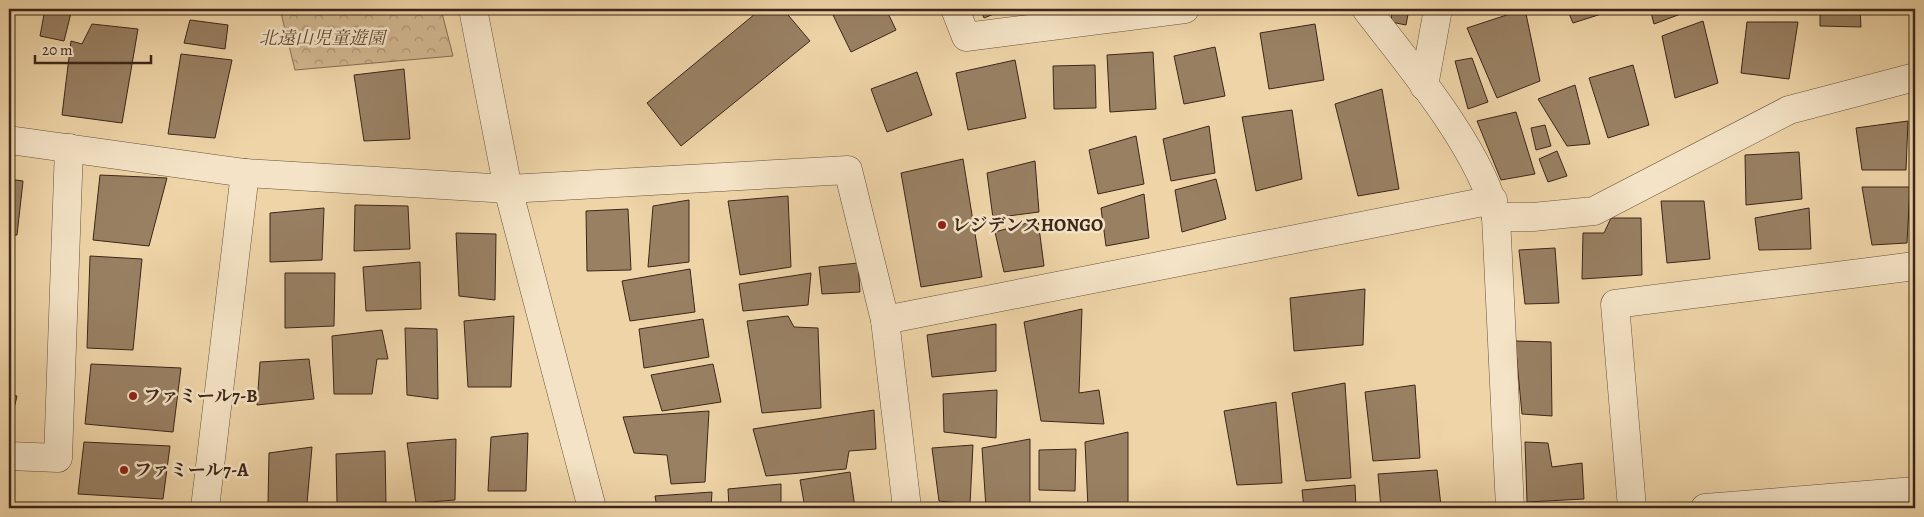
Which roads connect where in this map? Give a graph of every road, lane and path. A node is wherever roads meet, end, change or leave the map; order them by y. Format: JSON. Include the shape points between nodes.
{"nodes":[{"id":1,"x":473,"y":9,"type":"edge"},
{"id":2,"x":955,"y":9,"type":"edge"},
{"id":3,"x":1185,"y":9,"type":"edge"},
{"id":4,"x":1366,"y":9,"type":"edge"},
{"id":5,"x":1438,"y":9,"type":"edge"},
{"id":6,"x":1915,"y":77,"type":"edge"},
{"id":7,"x":1424,"y":86,"type":"junction"},
{"id":8,"x":9,"y":140,"type":"edge"},
{"id":9,"x":69,"y":148,"type":"junction"},
{"id":10,"x":245,"y":174,"type":"junction"},
{"id":11,"x":508,"y":188,"type":"junction"},
{"id":12,"x":1494,"y":209,"type":"junction"},
{"id":13,"x":1915,"y":266,"type":"edge"},
{"id":14,"x":885,"y":320,"type":"junction"},
{"id":15,"x":9,"y":456,"type":"edge"},
{"id":16,"x":1915,"y":491,"type":"edge"},
{"id":17,"x":205,"y":508,"type":"edge"},
{"id":18,"x":592,"y":508,"type":"edge"},
{"id":19,"x":907,"y":508,"type":"edge"},
{"id":20,"x":1510,"y":508,"type":"edge"},
{"id":21,"x":1632,"y":508,"type":"edge"},
{"id":22,"x":1705,"y":508,"type":"edge"}],
"edges":[{"from":1,"to":11,"type":"street"},
{"from":2,"to":3,"type":"street","via":[[966,37]]},
{"from":4,"to":7,"type":"street"},
{"from":5,"to":7,"type":"street"},
{"from":6,"to":12,"type":"street","via":[[1789,110],[1594,211],[1532,217]]},
{"from":7,"to":12,"type":"street","via":[[1465,146]]},
{"from":8,"to":9,"type":"street"},
{"from":9,"to":10,"type":"street"},
{"from":9,"to":15,"type":"street","via":[[58,458]]},
{"from":10,"to":11,"type":"street"},
{"from":10,"to":17,"type":"street"},
{"from":11,"to":14,"type":"street","via":[[848,170]]},
{"from":11,"to":18,"type":"street"},
{"from":12,"to":14,"type":"street"},
{"from":12,"to":20,"type":"street"},
{"from":13,"to":21,"type":"street","via":[[1615,304]]},
{"from":14,"to":19,"type":"street"},
{"from":16,"to":22,"type":"street"}]}
